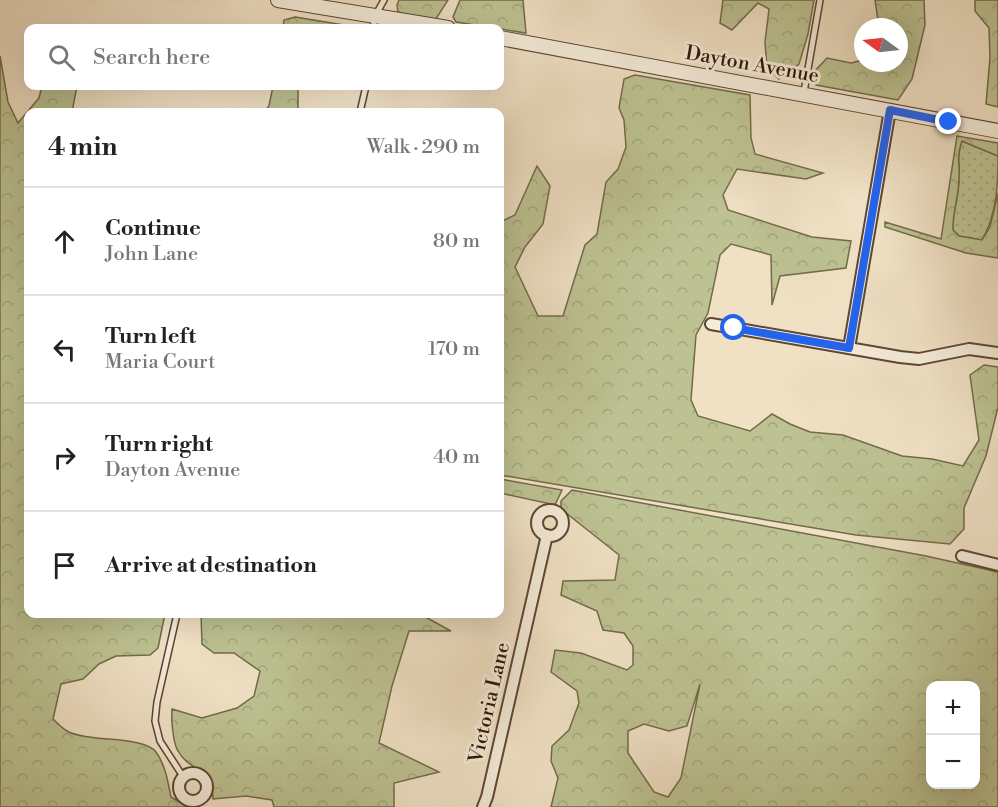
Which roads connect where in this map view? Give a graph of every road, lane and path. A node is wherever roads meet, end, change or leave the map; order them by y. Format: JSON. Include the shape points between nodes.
{"nodes":[{"id":1,"x":278,"y":0,"type":"edge"},
{"id":2,"x":384,"y":0,"type":"edge"},
{"id":3,"x":820,"y":0,"type":"edge"},
{"id":4,"x":374,"y":22,"type":"edge"},
{"id":5,"x":399,"y":24,"type":"edge"},
{"id":6,"x":504,"y":39,"type":"edge"},
{"id":7,"x":365,"y":90,"type":"edge"},
{"id":8,"x":803,"y":94,"type":"junction"},
{"id":9,"x":361,"y":108,"type":"edge"},
{"id":10,"x":890,"y":110,"type":"junction"},
{"id":11,"x":998,"y":131,"type":"edge"},
{"id":12,"x":711,"y":324,"type":"dead end"},
{"id":13,"x":849,"y":348,"type":"junction"},
{"id":14,"x":998,"y":353,"type":"edge"},
{"id":15,"x":547,"y":536,"type":"dead end"},
{"id":16,"x":962,"y":556,"type":"dead end"},
{"id":17,"x":998,"y":565,"type":"edge"},
{"id":18,"x":176,"y":618,"type":"edge"},
{"id":19,"x":184,"y":778,"type":"junction"},
{"id":20,"x":201,"y":803,"type":"edge"},
{"id":21,"x":483,"y":807,"type":"edge"}],
"edges":[{"from":1,"to":4,"type":"street"},
{"from":2,"to":4,"type":"lane"},
{"from":3,"to":8,"type":"lane"},
{"from":4,"to":5,"type":"street"},
{"from":6,"to":8,"type":"street","name":"Dayton Avenue"},
{"from":7,"to":9,"type":"lane"},
{"from":8,"to":10,"type":"street","name":"Dayton Avenue"},
{"from":10,"to":11,"type":"street","name":"Dayton Avenue"},
{"from":10,"to":13,"type":"street"},
{"from":12,"to":13,"type":"street"},
{"from":13,"to":14,"type":"street","via":[[919,359],[969,349]]},
{"from":15,"to":21,"type":"street","name":"Victoria Lane"},
{"from":16,"to":17,"type":"street"},
{"from":18,"to":19,"type":"lane","via":[[155,721],[160,741]]},
{"from":19,"to":20,"type":"street","via":[[180,789],[183,797]]},
{"from":19,"to":20,"type":"street","via":[[193,774],[205,780],[207,789]]}]}
